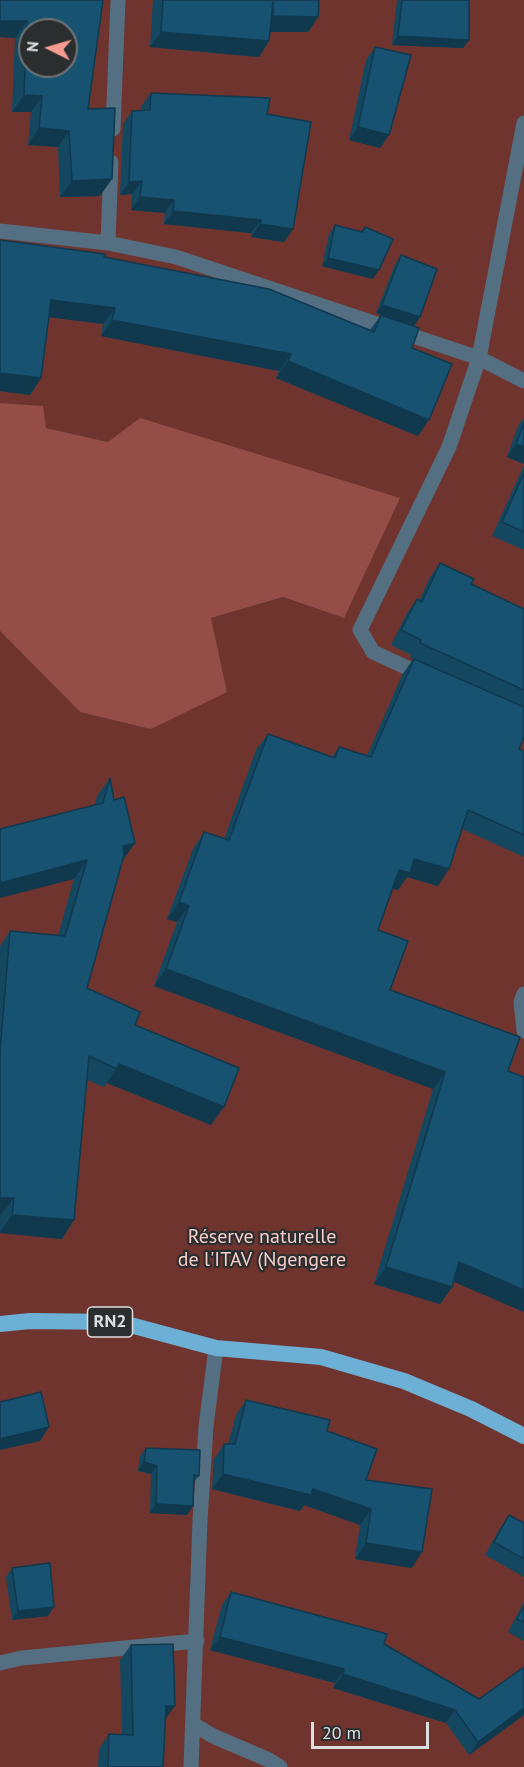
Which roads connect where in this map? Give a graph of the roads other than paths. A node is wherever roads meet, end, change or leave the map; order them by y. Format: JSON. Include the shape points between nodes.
{"nodes":[{"id":1,"x":117,"y":0,"type":"edge"},
{"id":2,"x":524,"y":123,"type":"edge"},
{"id":3,"x":0,"y":231,"type":"edge"},
{"id":4,"x":108,"y":243,"type":"junction"},
{"id":5,"x":479,"y":358,"type":"junction"},
{"id":6,"x":524,"y":381,"type":"edge"},
{"id":7,"x":438,"y":681,"type":"edge"},
{"id":8,"x":524,"y":994,"type":"edge"},
{"id":9,"x":524,"y":1031,"type":"edge"},
{"id":10,"x":0,"y":1324,"type":"edge"},
{"id":11,"x":216,"y":1348,"type":"junction"},
{"id":12,"x":524,"y":1436,"type":"edge"},
{"id":13,"x":197,"y":1641,"type":"junction"},
{"id":14,"x":0,"y":1663,"type":"edge"},
{"id":15,"x":193,"y":1724,"type":"junction"},
{"id":16,"x":191,"y":1767,"type":"edge"},
{"id":17,"x":280,"y":1767,"type":"edge"}],
"edges":[{"from":1,"to":4,"type":"street"},
{"from":2,"to":5,"type":"street"},
{"from":3,"to":4,"type":"street"},
{"from":4,"to":5,"type":"street","via":[[176,257]]},
{"from":5,"to":6,"type":"street"},
{"from":5,"to":7,"type":"street","via":[[449,447],[360,630],[373,652]]},
{"from":8,"to":9,"type":"street"},
{"from":10,"to":11,"type":"highway","number":"RN2","via":[[119,1322]]},
{"from":11,"to":12,"type":"highway","number":"RN2","via":[[321,1357],[404,1382]]},
{"from":11,"to":13,"type":"street","via":[[206,1426]]},
{"from":13,"to":14,"type":"street"},
{"from":13,"to":15,"type":"street"},
{"from":15,"to":16,"type":"street"},
{"from":15,"to":17,"type":"street"}]}
